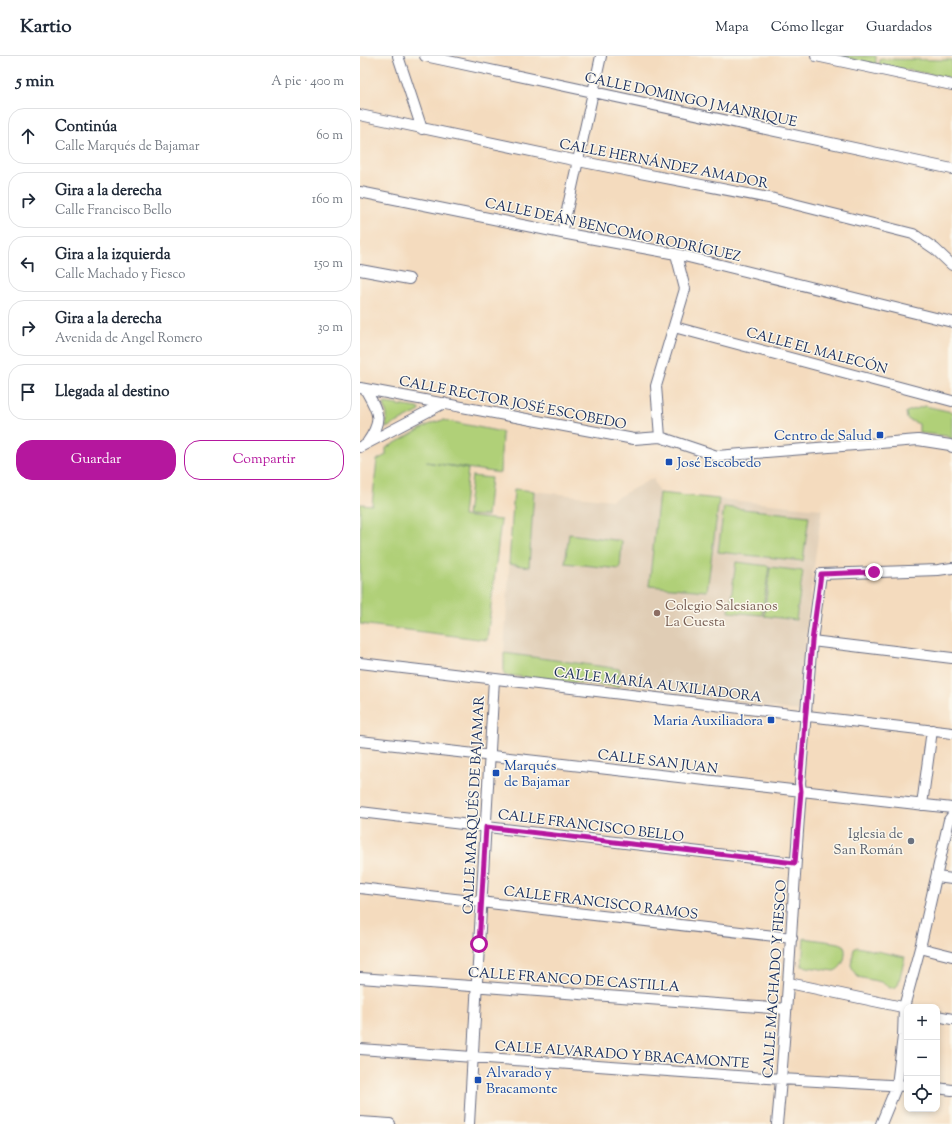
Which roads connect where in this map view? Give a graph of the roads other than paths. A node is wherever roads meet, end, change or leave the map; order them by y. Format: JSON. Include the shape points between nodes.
{"nodes":[{"id":1,"x":398,"y":56,"type":"edge"},
{"id":2,"x":425,"y":56,"type":"edge"},
{"id":3,"x":601,"y":56,"type":"edge"},
{"id":4,"x":816,"y":56,"type":"edge"},
{"id":5,"x":952,"y":85,"type":"edge"},
{"id":6,"x":594,"y":92,"type":"junction"},
{"id":7,"x":360,"y":115,"type":"edge"},
{"id":8,"x":422,"y":129,"type":"junction"},
{"id":9,"x":578,"y":161,"type":"junction"},
{"id":10,"x":952,"y":169,"type":"edge"},
{"id":11,"x":360,"y":192,"type":"edge"},
{"id":12,"x":562,"y":233,"type":"junction"},
{"id":13,"x":676,"y":254,"type":"junction"},
{"id":14,"x":952,"y":265,"type":"edge"},
{"id":15,"x":360,"y":270,"type":"edge"},
{"id":16,"x":409,"y":280,"type":"dead end"},
{"id":17,"x":952,"y":322,"type":"edge"},
{"id":18,"x":674,"y":327,"type":"junction"},
{"id":19,"x":363,"y":388,"type":"edge"},
{"id":20,"x":952,"y":401,"type":"edge"},
{"id":21,"x":444,"y":403,"type":"junction"},
{"id":22,"x":660,"y":437,"type":"junction"},
{"id":23,"x":363,"y":446,"type":"edge"},
{"id":24,"x":952,"y":447,"type":"edge"},
{"id":25,"x":952,"y":568,"type":"edge"},
{"id":26,"x":812,"y":641,"type":"junction"},
{"id":27,"x":952,"y":658,"type":"edge"},
{"id":28,"x":360,"y":663,"type":"edge"},
{"id":29,"x":494,"y":679,"type":"junction"},
{"id":30,"x":806,"y":716,"type":"junction"},
{"id":31,"x":932,"y":730,"type":"junction"},
{"id":32,"x":952,"y":733,"type":"edge"},
{"id":33,"x":360,"y":741,"type":"edge"},
{"id":34,"x":490,"y":756,"type":"junction"},
{"id":35,"x":801,"y":791,"type":"junction"},
{"id":36,"x":922,"y":804,"type":"junction"},
{"id":37,"x":952,"y":808,"type":"edge"},
{"id":38,"x":360,"y":812,"type":"edge"},
{"id":39,"x":952,"y":816,"type":"edge"},
{"id":40,"x":486,"y":827,"type":"junction"},
{"id":41,"x":795,"y":863,"type":"junction"},
{"id":42,"x":937,"y":877,"type":"junction"},
{"id":43,"x":952,"y":879,"type":"edge"},
{"id":44,"x":360,"y":888,"type":"edge"},
{"id":45,"x":482,"y":902,"type":"junction"},
{"id":46,"x":792,"y":938,"type":"junction"},
{"id":47,"x":920,"y":948,"type":"junction"},
{"id":48,"x":952,"y":956,"type":"edge"},
{"id":49,"x":360,"y":978,"type":"edge"},
{"id":50,"x":789,"y":983,"type":"junction"},
{"id":51,"x":477,"y":986,"type":"junction"},
{"id":52,"x":907,"y":1004,"type":"edge"},
{"id":53,"x":904,"y":1008,"type":"edge"},
{"id":54,"x":786,"y":1010,"type":"junction"},
{"id":55,"x":940,"y":1017,"type":"edge"},
{"id":56,"x":952,"y":1019,"type":"edge"},
{"id":57,"x":904,"y":1027,"type":"edge"},
{"id":58,"x":360,"y":1049,"type":"edge"},
{"id":59,"x":473,"y":1057,"type":"junction"},
{"id":60,"x":781,"y":1079,"type":"junction"},
{"id":61,"x":902,"y":1085,"type":"edge"},
{"id":62,"x":940,"y":1088,"type":"edge"},
{"id":63,"x":952,"y":1090,"type":"edge"},
{"id":64,"x":360,"y":1122,"type":"edge"},
{"id":65,"x":390,"y":1124,"type":"edge"},
{"id":66,"x":469,"y":1124,"type":"edge"},
{"id":67,"x":777,"y":1124,"type":"edge"},
{"id":68,"x":881,"y":1124,"type":"edge"}],
"edges":[{"from":1,"to":8,"type":"street"},
{"from":2,"to":6,"type":"street","name":"CALLE DOMINGO J MANRIQUE"},
{"from":3,"to":6,"type":"street"},
{"from":4,"to":5,"type":"street"},
{"from":6,"to":9,"type":"street"},
{"from":6,"to":10,"type":"street","name":"CALLE DOMINGO J MANRIQUE"},
{"from":7,"to":8,"type":"street","name":"CALLE HERNÁNDEZ AMADOR"},
{"from":8,"to":9,"type":"street","name":"CALLE HERNÁNDEZ AMADOR"},
{"from":9,"to":12,"type":"street"},
{"from":9,"to":14,"type":"street","name":"CALLE HERNÁNDEZ AMADOR","via":[[774,199],[913,234]]},
{"from":11,"to":12,"type":"street","name":"CALLE DEÁN BENCOMO RODRÍGUEZ"},
{"from":12,"to":13,"type":"street","name":"CALLE DEÁN BENCOMO RODRÍGUEZ"},
{"from":13,"to":17,"type":"street","name":"CALLE DEÁN BENCOMO RODRÍGUEZ"},
{"from":13,"to":18,"type":"street","via":[[685,289]]},
{"from":15,"to":16,"type":"street"},
{"from":18,"to":20,"type":"street","name":"CALLE EL MALECÓN"},
{"from":18,"to":22,"type":"street","via":[[656,386]]},
{"from":19,"to":21,"type":"street","name":"CALLE RECTOR JOSÉ ESCOBEDO"},
{"from":19,"to":23,"type":"street","via":[[377,412],[376,430]]},
{"from":21,"to":22,"type":"street","name":"CALLE RECTOR JOSÉ ESCOBEDO","via":[[634,439]]},
{"from":21,"to":23,"type":"street"},
{"from":22,"to":24,"type":"street","via":[[717,456],[918,440]]},
{"from":25,"to":26,"type":"street","name":"CALLE MACHADO Y FIESCO","via":[[821,574]]},
{"from":26,"to":27,"type":"street"},
{"from":26,"to":30,"type":"street","name":"CALLE MACHADO Y FIESCO"},
{"from":28,"to":29,"type":"street","name":"CALLE MARÍA AUXILIADORA"},
{"from":29,"to":30,"type":"street","name":"CALLE MARÍA AUXILIADORA"},
{"from":29,"to":34,"type":"street","name":"CALLE MARQUÉS DE BAJAMAR"},
{"from":30,"to":31,"type":"street","name":"CALLE MARÍA AUXILIADORA"},
{"from":30,"to":35,"type":"street","name":"CALLE MACHADO Y FIESCO"},
{"from":31,"to":32,"type":"street","name":"CALLE MARÍA AUXILIADORA"},
{"from":31,"to":36,"type":"street"},
{"from":33,"to":34,"type":"street","name":"CALLE SAN JUAN"},
{"from":34,"to":35,"type":"street","name":"CALLE SAN JUAN"},
{"from":34,"to":40,"type":"street","name":"CALLE MARQUÉS DE BAJAMAR"},
{"from":35,"to":36,"type":"street","name":"CALLE SAN JUAN"},
{"from":35,"to":41,"type":"street","name":"CALLE MACHADO Y FIESCO"},
{"from":36,"to":37,"type":"street","name":"CALLE SAN JUAN"},
{"from":38,"to":40,"type":"street","name":"CALLE FRANCISCO BELLO"},
{"from":39,"to":42,"type":"street"},
{"from":40,"to":41,"type":"street","name":"CALLE FRANCISCO BELLO"},
{"from":40,"to":45,"type":"street","name":"CALLE MARQUÉS DE BAJAMAR"},
{"from":41,"to":46,"type":"street","name":"CALLE MACHADO Y FIESCO"},
{"from":42,"to":43,"type":"street"},
{"from":42,"to":47,"type":"street"},
{"from":44,"to":45,"type":"street","name":"CALLE FRANCISCO RAMOS"},
{"from":45,"to":46,"type":"street","name":"CALLE FRANCISCO RAMOS"},
{"from":45,"to":51,"type":"street","name":"CALLE MARQUÉS DE BAJAMAR"},
{"from":46,"to":50,"type":"street","name":"CALLE MACHADO Y FIESCO"},
{"from":47,"to":48,"type":"street"},
{"from":47,"to":52,"type":"street"},
{"from":49,"to":51,"type":"street","name":"CALLE FRANCO DE CASTILLA"},
{"from":50,"to":53,"type":"street"},
{"from":50,"to":54,"type":"street","name":"CALLE MACHADO Y FIESCO"},
{"from":51,"to":54,"type":"street","name":"CALLE FRANCO DE CASTILLA"},
{"from":51,"to":59,"type":"street","name":"CALLE MARQUÉS DE BAJAMAR"},
{"from":54,"to":60,"type":"street","name":"CALLE MACHADO Y FIESCO"},
{"from":55,"to":56,"type":"street"},
{"from":57,"to":61,"type":"street"},
{"from":58,"to":59,"type":"street","name":"CALLE ALVARADO Y BRACAMONTE"},
{"from":59,"to":60,"type":"street","name":"CALLE ALVARADO Y BRACAMONTE"},
{"from":59,"to":66,"type":"street","name":"CALLE MARQUÉS DE BAJAMAR"},
{"from":60,"to":61,"type":"street","name":"CALLE ALVARADO Y BRACAMONTE"},
{"from":60,"to":67,"type":"street","name":"CALLE MACHADO Y FIESCO"},
{"from":61,"to":68,"type":"street"},
{"from":62,"to":63,"type":"street"},
{"from":64,"to":65,"type":"street"}]}
